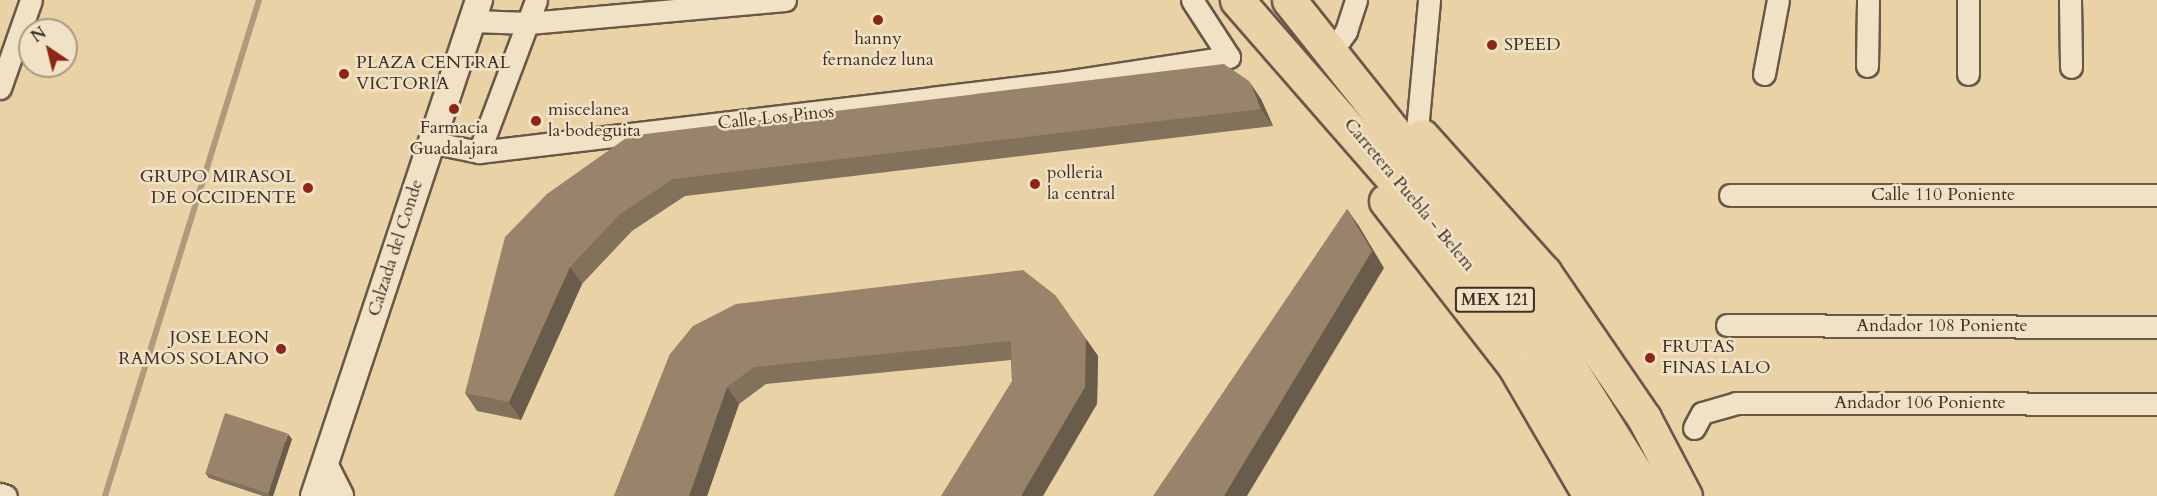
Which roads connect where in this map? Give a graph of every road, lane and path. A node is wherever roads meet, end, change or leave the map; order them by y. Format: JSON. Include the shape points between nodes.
{"nodes":[{"id":1,"x":31,"y":0,"type":"edge"},
{"id":2,"x":537,"y":0,"type":"edge"},
{"id":3,"x":784,"y":0,"type":"edge"},
{"id":4,"x":1192,"y":0,"type":"edge"},
{"id":5,"x":1237,"y":0,"type":"edge"},
{"id":6,"x":1290,"y":0,"type":"edge"},
{"id":7,"x":1356,"y":0,"type":"edge"},
{"id":8,"x":1429,"y":0,"type":"edge"},
{"id":9,"x":1778,"y":0,"type":"edge"},
{"id":10,"x":1868,"y":0,"type":"edge"},
{"id":11,"x":1968,"y":0,"type":"edge"},
{"id":12,"x":2070,"y":0,"type":"edge"},
{"id":13,"x":476,"y":10,"type":"edge"},
{"id":14,"x":529,"y":23,"type":"junction"},
{"id":15,"x":1331,"y":52,"type":"junction"},
{"id":16,"x":1867,"y":66,"type":"dead end"},
{"id":17,"x":2071,"y":68,"type":"dead end"},
{"id":18,"x":1764,"y":74,"type":"dead end"},
{"id":19,"x":1968,"y":74,"type":"dead end"},
{"id":20,"x":1312,"y":84,"type":"junction"},
{"id":21,"x":0,"y":88,"type":"edge"},
{"id":22,"x":1403,"y":128,"type":"junction"},
{"id":23,"x":430,"y":142,"type":"junction"},
{"id":24,"x":479,"y":152,"type":"junction"},
{"id":25,"x":1730,"y":195,"type":"dead end"},
{"id":26,"x":2157,"y":195,"type":"edge"},
{"id":27,"x":1726,"y":325,"type":"dead end"},
{"id":28,"x":2157,"y":327,"type":"edge"},
{"id":29,"x":2157,"y":404,"type":"edge"},
{"id":30,"x":1694,"y":428,"type":"dead end"},
{"id":31,"x":326,"y":468,"type":"junction"},
{"id":32,"x":0,"y":494,"type":"edge"},
{"id":33,"x":6,"y":496,"type":"edge"},
{"id":34,"x":314,"y":496,"type":"edge"},
{"id":35,"x":340,"y":496,"type":"edge"},
{"id":36,"x":1590,"y":496,"type":"edge"},
{"id":37,"x":1620,"y":496,"type":"edge"},
{"id":38,"x":1650,"y":496,"type":"edge"},
{"id":39,"x":1685,"y":496,"type":"edge"}],
"edges":[{"from":1,"to":21,"type":"street"},
{"from":2,"to":14,"type":"street"},
{"from":3,"to":14,"type":"street"},
{"from":4,"to":24,"type":"street","name":"Calle Los Pinos","via":[[1229,57],[1030,87]]},
{"from":5,"to":20,"type":"main road","name":"Carretera Puebla - Belem","number":"MEX 121"},
{"from":6,"to":15,"type":"main road","name":"Carretera Puebla - Belem","number":"MEX 121"},
{"from":7,"to":15,"type":"street","via":[[1346,31]]},
{"from":8,"to":22,"type":"street"},
{"from":9,"to":18,"type":"street"},
{"from":10,"to":16,"type":"street"},
{"from":11,"to":19,"type":"street"},
{"from":12,"to":17,"type":"street"},
{"from":13,"to":14,"type":"street"},
{"from":13,"to":23,"type":"street","name":"Calzada del Conde"},
{"from":14,"to":24,"type":"street"},
{"from":15,"to":22,"type":"main road","name":"Carretera Puebla - Belem","number":"MEX 121"},
{"from":20,"to":36,"type":"main road","via":[[1340,144],[1515,366]]},
{"from":20,"to":37,"type":"main road","name":"Carretera Puebla - Belem","number":"MEX 121","via":[[1475,273],[1534,353]]},
{"from":22,"to":38,"type":"main road","name":"Carretera Puebla - Belem","number":"MEX 121","via":[[1527,299]]},
{"from":22,"to":39,"type":"main road","via":[[1544,272],[1644,418]]},
{"from":23,"to":24,"type":"street","name":"Calle Los Pinos"},
{"from":23,"to":31,"type":"street","name":"Calzada del Conde"},
{"from":25,"to":26,"type":"street","name":"Calle 110 Poniente"},
{"from":27,"to":28,"type":"street","name":"Andador 108 Poniente"},
{"from":29,"to":30,"type":"street","name":"Andador 106 Poniente","via":[[1736,403],[1702,413]]},
{"from":31,"to":34,"type":"street","name":"Calzada del Conde"},
{"from":31,"to":35,"type":"street"},
{"from":32,"to":33,"type":"street"}]}
